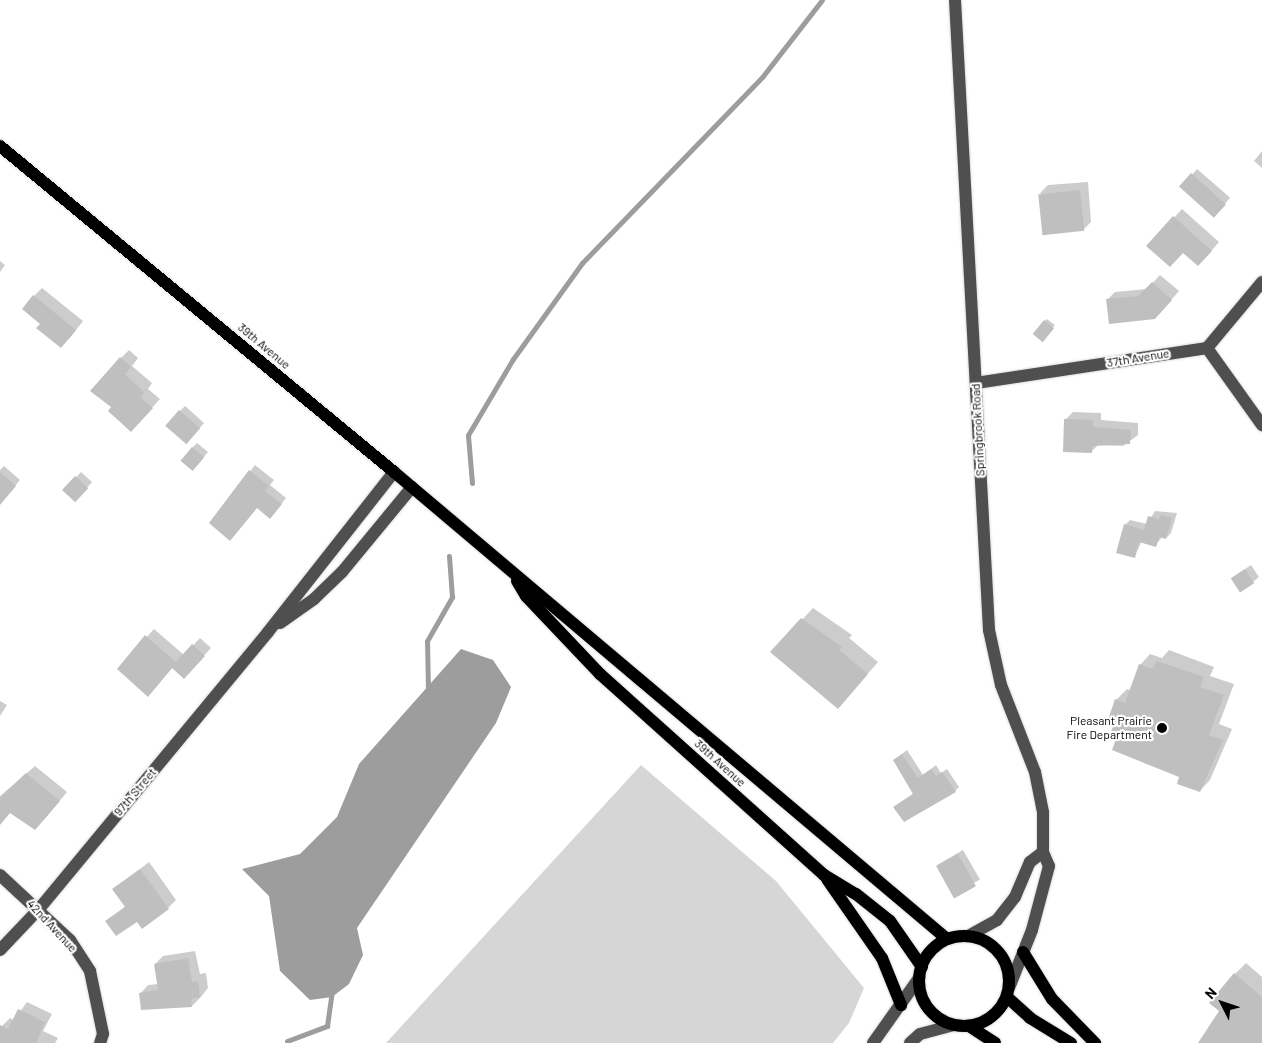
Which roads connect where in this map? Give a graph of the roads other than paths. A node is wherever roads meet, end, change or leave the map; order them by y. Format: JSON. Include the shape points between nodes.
{"nodes":[{"id":1,"x":955,"y":0,"type":"edge"},
{"id":2,"x":0,"y":146,"type":"edge"},
{"id":3,"x":1262,"y":282,"type":"edge"},
{"id":4,"x":1206,"y":348,"type":"junction"},
{"id":5,"x":976,"y":383,"type":"junction"},
{"id":6,"x":1262,"y":425,"type":"edge"},
{"id":7,"x":394,"y":472,"type":"junction"},
{"id":8,"x":412,"y":487,"type":"junction"},
{"id":9,"x":508,"y":569,"type":"junction"},
{"id":10,"x":268,"y":632,"type":"junction"},
{"id":11,"x":1043,"y":852,"type":"junction"},
{"id":12,"x":0,"y":875,"type":"edge"},
{"id":13,"x":824,"y":875,"type":"junction"},
{"id":14,"x":39,"y":908,"type":"junction"},
{"id":15,"x":970,"y":935,"type":"junction"},
{"id":16,"x":947,"y":939,"type":"junction"},
{"id":17,"x":0,"y":950,"type":"edge"},
{"id":18,"x":1024,"y":952,"type":"junction"},
{"id":19,"x":920,"y":973,"type":"junction"},
{"id":20,"x":1008,"y":993,"type":"junction"},
{"id":21,"x":901,"y":1005,"type":"junction"},
{"id":22,"x":953,"y":1025,"type":"junction"},
{"id":23,"x":969,"y":1026,"type":"junction"},
{"id":24,"x":100,"y":1043,"type":"edge"},
{"id":25,"x":873,"y":1043,"type":"edge"},
{"id":26,"x":910,"y":1043,"type":"edge"},
{"id":27,"x":995,"y":1043,"type":"edge"},
{"id":28,"x":1072,"y":1043,"type":"edge"},
{"id":29,"x":1095,"y":1043,"type":"edge"}],
"edges":[{"from":1,"to":5,"type":"street","name":"Springbrook Road"},
{"from":2,"to":7,"type":"main road","name":"39th Avenue"},
{"from":3,"to":4,"type":"street"},
{"from":4,"to":5,"type":"street","name":"37th Avenue"},
{"from":4,"to":6,"type":"street"},
{"from":5,"to":11,"type":"street","name":"Springbrook Road","via":[[989,630],[1000,685],[1035,772],[1043,812]]},
{"from":7,"to":8,"type":"main road","name":"39th Avenue"},
{"from":7,"to":10,"type":"street","name":"97th Street"},
{"from":8,"to":9,"type":"main road","name":"39th Avenue"},
{"from":8,"to":10,"type":"street","name":"97th Street","via":[[342,572],[314,599]]},
{"from":9,"to":13,"type":"main road","name":"39th Avenue","via":[[526,596],[600,674]]},
{"from":9,"to":16,"type":"main road","name":"39th Avenue"},
{"from":10,"to":14,"type":"street","name":"97th Street"},
{"from":11,"to":15,"type":"street","via":[[1030,862],[1015,897],[997,920]]},
{"from":11,"to":18,"type":"street","name":"Springbrook Road","via":[[1049,866]]},
{"from":12,"to":14,"type":"street","name":"42nd Avenue"},
{"from":13,"to":19,"type":"main road","name":"39th Avenue","via":[[856,894],[890,921]]},
{"from":13,"to":21,"type":"main road","via":[[882,958]]},
{"from":14,"to":17,"type":"street","name":"97th Street"},
{"from":14,"to":24,"type":"street","name":"42nd Avenue","via":[[70,940],[90,971],[103,1034]]},
{"from":15,"to":16,"type":"main road"},
{"from":15,"to":20,"type":"main road","via":[[996,948],[1009,973]]},
{"from":16,"to":19,"type":"main road","via":[[931,950]]},
{"from":18,"to":20,"type":"street","name":"Springbrook Road"},
{"from":18,"to":29,"type":"main road","via":[[1052,1000]]},
{"from":19,"to":21,"type":"street"},
{"from":19,"to":22,"type":"main road","via":[[921,994],[928,1008]]},
{"from":20,"to":23,"type":"main road","via":[[996,1014]]},
{"from":20,"to":28,"type":"main road","via":[[1030,1018]]},
{"from":21,"to":25,"type":"street"},
{"from":22,"to":23,"type":"main road"},
{"from":22,"to":26,"type":"street","via":[[920,1034]]},
{"from":23,"to":27,"type":"main road"}]}
